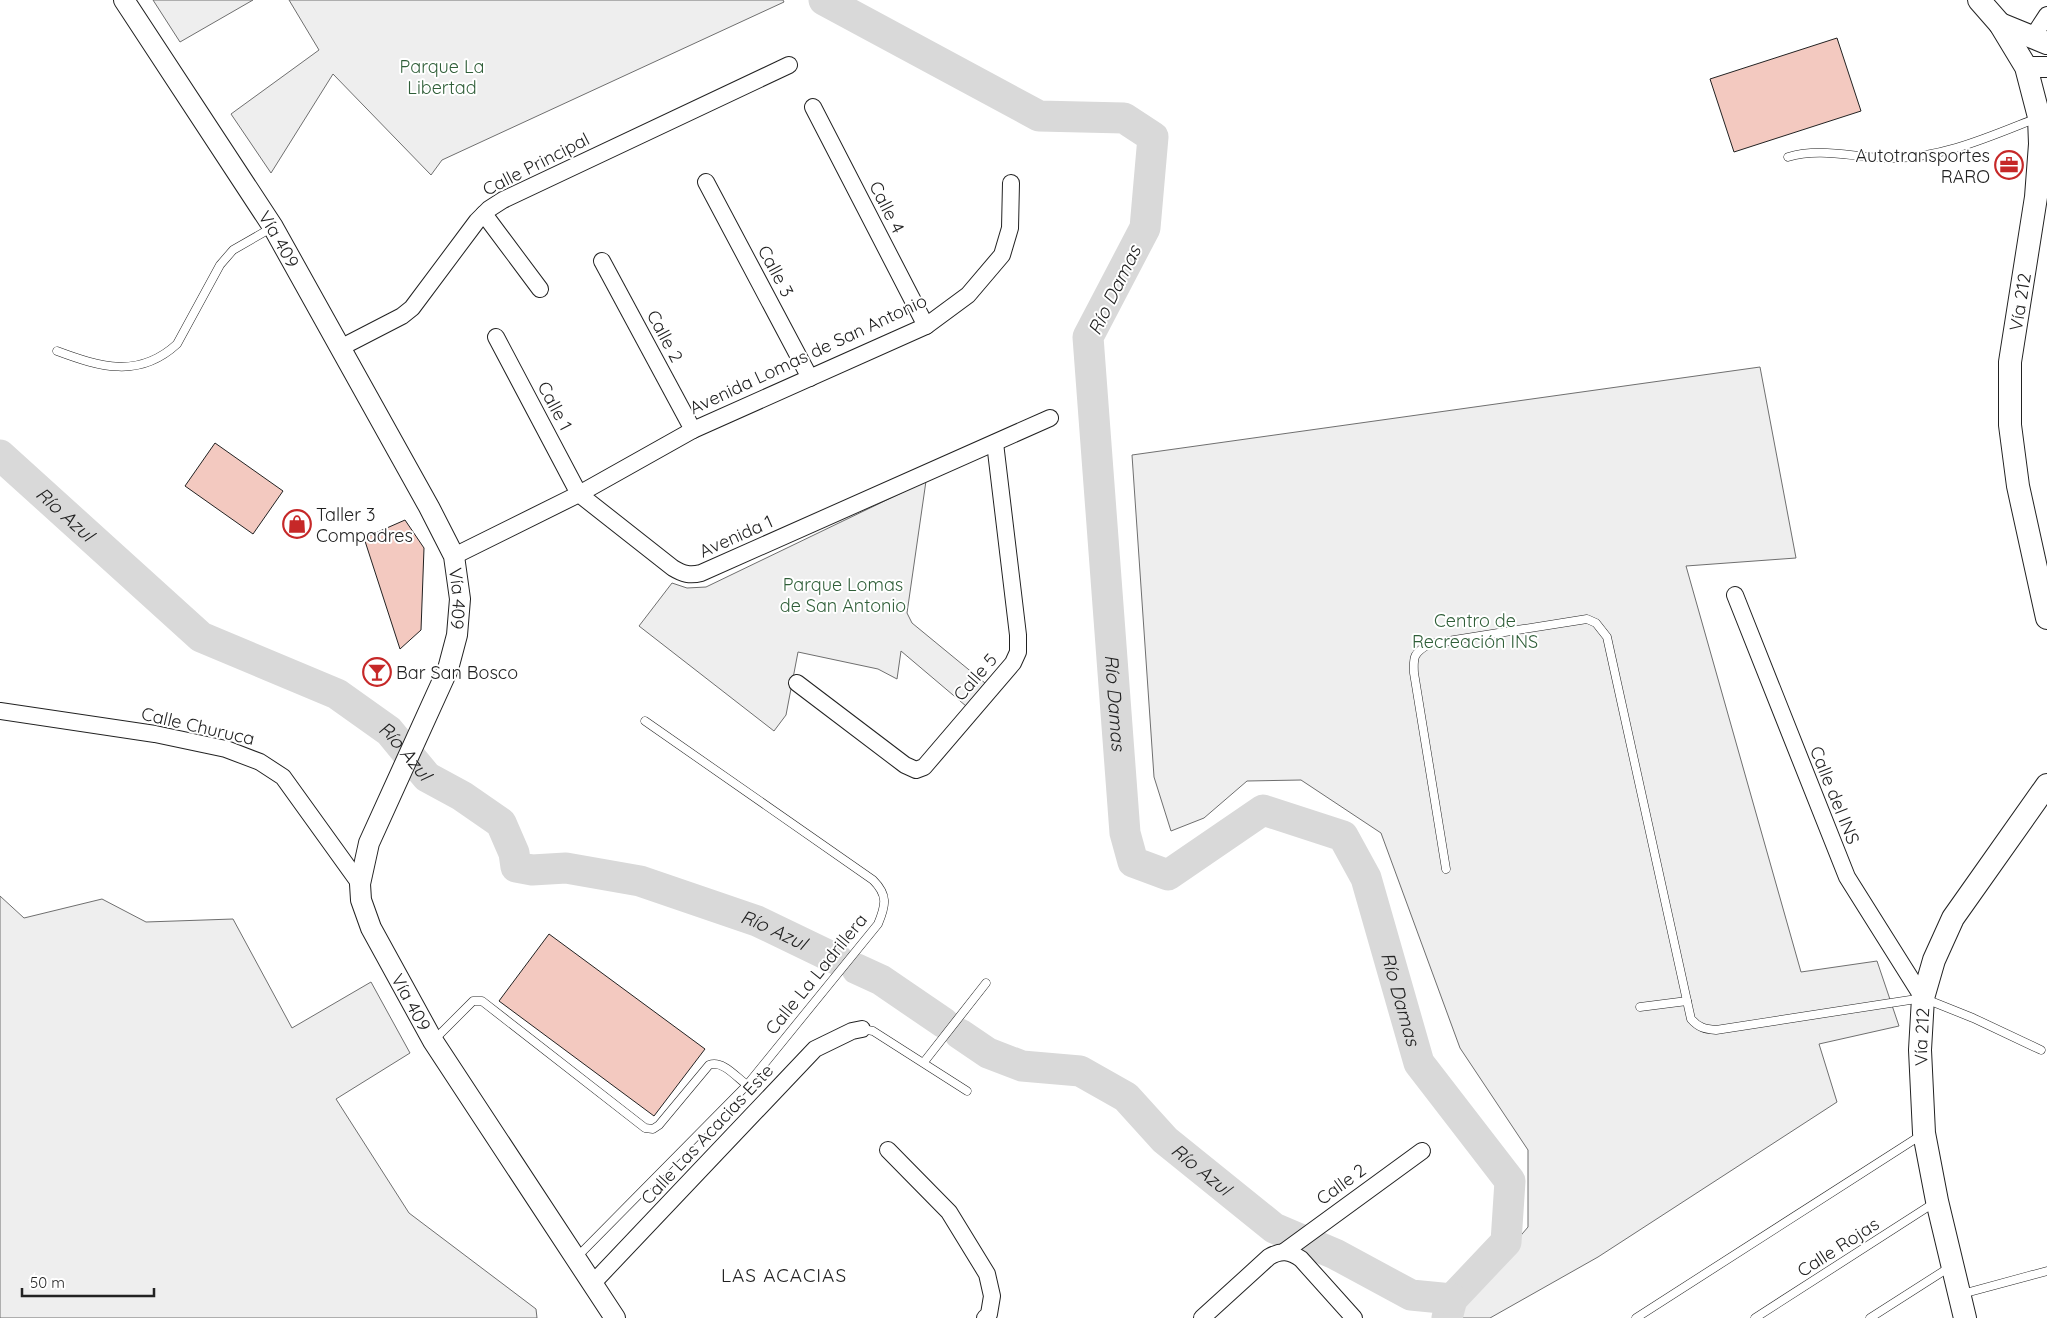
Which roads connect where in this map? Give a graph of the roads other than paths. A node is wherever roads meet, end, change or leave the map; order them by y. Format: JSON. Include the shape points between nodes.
{"nodes":[{"id":1,"x":124,"y":0,"type":"edge"},
{"id":2,"x":1979,"y":0,"type":"edge"},
{"id":3,"x":2047,"y":15,"type":"edge"},
{"id":4,"x":2000,"y":24,"type":"junction"},
{"id":5,"x":2040,"y":40,"type":"edge"},
{"id":6,"x":789,"y":65,"type":"dead end"},
{"id":7,"x":2036,"y":67,"type":"edge"},
{"id":8,"x":813,"y":107,"type":"dead end"},
{"id":9,"x":2043,"y":112,"type":"edge"},
{"id":10,"x":1788,"y":157,"type":"dead end"},
{"id":11,"x":706,"y":182,"type":"dead end"},
{"id":12,"x":1012,"y":183,"type":"dead end"},
{"id":13,"x":484,"y":214,"type":"junction"},
{"id":14,"x":273,"y":227,"type":"junction"},
{"id":15,"x":602,"y":261,"type":"dead end"},
{"id":16,"x":540,"y":289,"type":"dead end"},
{"id":17,"x":926,"y":326,"type":"junction"},
{"id":18,"x":496,"y":337,"type":"dead end"},
{"id":19,"x":340,"y":348,"type":"junction"},
{"id":20,"x":57,"y":351,"type":"dead end"},
{"id":21,"x":810,"y":378,"type":"junction"},
{"id":22,"x":1050,"y":418,"type":"dead end"},
{"id":23,"x":692,"y":430,"type":"junction"},
{"id":24,"x":995,"y":443,"type":"junction"},
{"id":25,"x":579,"y":494,"type":"junction"},
{"id":26,"x":454,"y":556,"type":"junction"},
{"id":27,"x":1735,"y":595,"type":"dead end"},
{"id":28,"x":2047,"y":618,"type":"edge"},
{"id":29,"x":797,"y":683,"type":"dead end"},
{"id":30,"x":0,"y":711,"type":"edge"},
{"id":31,"x":645,"y":721,"type":"dead end"},
{"id":32,"x":2047,"y":785,"type":"edge"},
{"id":33,"x":1446,"y":869,"type":"dead end"},
{"id":34,"x":360,"y":884,"type":"junction"},
{"id":35,"x":986,"y":983,"type":"dead end"},
{"id":36,"x":1923,"y":998,"type":"junction"},
{"id":37,"x":1687,"y":1001,"type":"junction"},
{"id":38,"x":1640,"y":1007,"type":"dead end"},
{"id":39,"x":862,"y":1029,"type":"joint"},
{"id":40,"x":433,"y":1041,"type":"junction"},
{"id":41,"x":2041,"y":1050,"type":"dead end"},
{"id":42,"x":924,"y":1062,"type":"junction"},
{"id":43,"x":747,"y":1085,"type":"junction"},
{"id":44,"x":967,"y":1091,"type":"dead end"},
{"id":45,"x":1924,"y":1133,"type":"junction"},
{"id":46,"x":888,"y":1150,"type":"dead end"},
{"id":47,"x":1422,"y":1151,"type":"dead end"},
{"id":48,"x":1937,"y":1201,"type":"junction"},
{"id":49,"x":1288,"y":1249,"type":"junction"},
{"id":50,"x":575,"y":1259,"type":"junction"},
{"id":51,"x":1952,"y":1266,"type":"junction"},
{"id":52,"x":2047,"y":1271,"type":"edge"},
{"id":53,"x":592,"y":1284,"type":"junction"},
{"id":54,"x":1959,"y":1294,"type":"junction"},
{"id":55,"x":615,"y":1318,"type":"edge"},
{"id":56,"x":984,"y":1318,"type":"edge"},
{"id":57,"x":1202,"y":1318,"type":"edge"},
{"id":58,"x":1354,"y":1318,"type":"edge"},
{"id":59,"x":1636,"y":1318,"type":"edge"},
{"id":60,"x":1755,"y":1318,"type":"edge"},
{"id":61,"x":1870,"y":1318,"type":"edge"},
{"id":62,"x":1965,"y":1318,"type":"edge"}],
"edges":[{"from":1,"to":14,"type":"street","name":"Vía 409"},
{"from":2,"to":4,"type":"main road","name":"Vía 212"},
{"from":3,"to":5,"type":"street"},
{"from":4,"to":5,"type":"main road"},
{"from":4,"to":7,"type":"main road","name":"Vía 212"},
{"from":6,"to":13,"type":"street","name":"Calle Principal","via":[[503,200]]},
{"from":7,"to":9,"type":"main road","name":"Vía 212"},
{"from":8,"to":17,"type":"street","name":"Calle 4"},
{"from":9,"to":10,"type":"lane","via":[[1974,142],[1924,157],[1891,158],[1817,152]]},
{"from":9,"to":28,"type":"main road","name":"Vía 212","via":[[2036,197],[2010,362],[2010,425],[2018,486]]},
{"from":11,"to":21,"type":"street","name":"Calle 3"},
{"from":12,"to":17,"type":"street","name":"Avenida Lomas de San Antonio","via":[[1010,228],[1002,255],[968,295]]},
{"from":13,"to":16,"type":"street"},
{"from":13,"to":19,"type":"street","name":"Calle Principal","via":[[412,308]]},
{"from":14,"to":19,"type":"street","name":"Vía 409"},
{"from":14,"to":20,"type":"lane","via":[[233,250],[220,265],[177,344],[168,352],[132,366],[111,367],[92,364]]},
{"from":15,"to":23,"type":"street","name":"Calle 2"},
{"from":17,"to":21,"type":"street","name":"Avenida Lomas de San Antonio"},
{"from":18,"to":25,"type":"street","name":"Calle 1"},
{"from":19,"to":26,"type":"street","name":"Vía 409"},
{"from":21,"to":23,"type":"street","name":"Avenida Lomas de San Antonio"},
{"from":22,"to":24,"type":"street","name":"Avenida 1"},
{"from":23,"to":25,"type":"street","name":"Avenida Lomas de San Antonio"},
{"from":24,"to":25,"type":"street","name":"Avenida 1","via":[[692,575],[682,574],[673,568]]},
{"from":24,"to":29,"type":"street","name":"Calle 5","via":[[1018,635],[1014,663],[924,767],[916,770]]},
{"from":25,"to":26,"type":"street"},
{"from":26,"to":34,"type":"street","name":"Vía 409","via":[[460,599],[457,635],[448,669],[369,843]]},
{"from":27,"to":36,"type":"street","name":"Calle del INS","via":[[1846,877]]},
{"from":30,"to":34,"type":"street","name":"Calle Churuca","via":[[155,734],[226,749],[260,762],[283,777]]},
{"from":31,"to":43,"type":"lane","name":"Calle La Ladrillera","via":[[882,889],[884,909],[878,924]]},
{"from":32,"to":36,"type":"main road","name":"Vía 212","via":[[1953,918],[1934,960]]},
{"from":33,"to":37,"type":"lane","via":[[1414,673],[1416,652],[1438,642],[1587,619],[1596,623],[1607,637]]},
{"from":34,"to":40,"type":"street","name":"Vía 409","via":[[370,928]]},
{"from":35,"to":42,"type":"lane"},
{"from":36,"to":37,"type":"lane","via":[[1716,1030],[1703,1029],[1691,1020]]},
{"from":36,"to":41,"type":"lane"},
{"from":36,"to":45,"type":"main road","name":"Vía 212","via":[[1920,1050]]},
{"from":37,"to":38,"type":"lane"},
{"from":39,"to":42,"type":"lane","via":[[873,1031]]},
{"from":39,"to":53,"type":"street","name":"Calle Las Acacias Este","via":[[815,1049]]},
{"from":40,"to":43,"type":"lane","via":[[473,1001],[482,1001],[645,1128],[653,1129],[659,1125],[709,1065],[722,1066]]},
{"from":40,"to":50,"type":"street","name":"Vía 409"},
{"from":42,"to":44,"type":"lane"},
{"from":43,"to":50,"type":"lane","name":"Calle La Ladrillera"},
{"from":45,"to":48,"type":"main road","name":"Vía 212"},
{"from":45,"to":59,"type":"lane"},
{"from":46,"to":56,"type":"street","via":[[949,1212],[986,1274],[992,1296],[989,1314]]},
{"from":47,"to":49,"type":"street","name":"Calle 2"},
{"from":48,"to":51,"type":"main road","name":"Vía 212"},
{"from":48,"to":60,"type":"lane","name":"Calle Rojas"},
{"from":49,"to":57,"type":"street","name":"Calle 2","via":[[1269,1257]]},
{"from":49,"to":58,"type":"street"},
{"from":50,"to":53,"type":"street","name":"Vía 409"},
{"from":51,"to":54,"type":"main road","name":"Vía 212"},
{"from":51,"to":61,"type":"lane"},
{"from":52,"to":54,"type":"lane"},
{"from":53,"to":55,"type":"street","name":"Vía 409"},
{"from":54,"to":62,"type":"main road","name":"Vía 212"}]}
